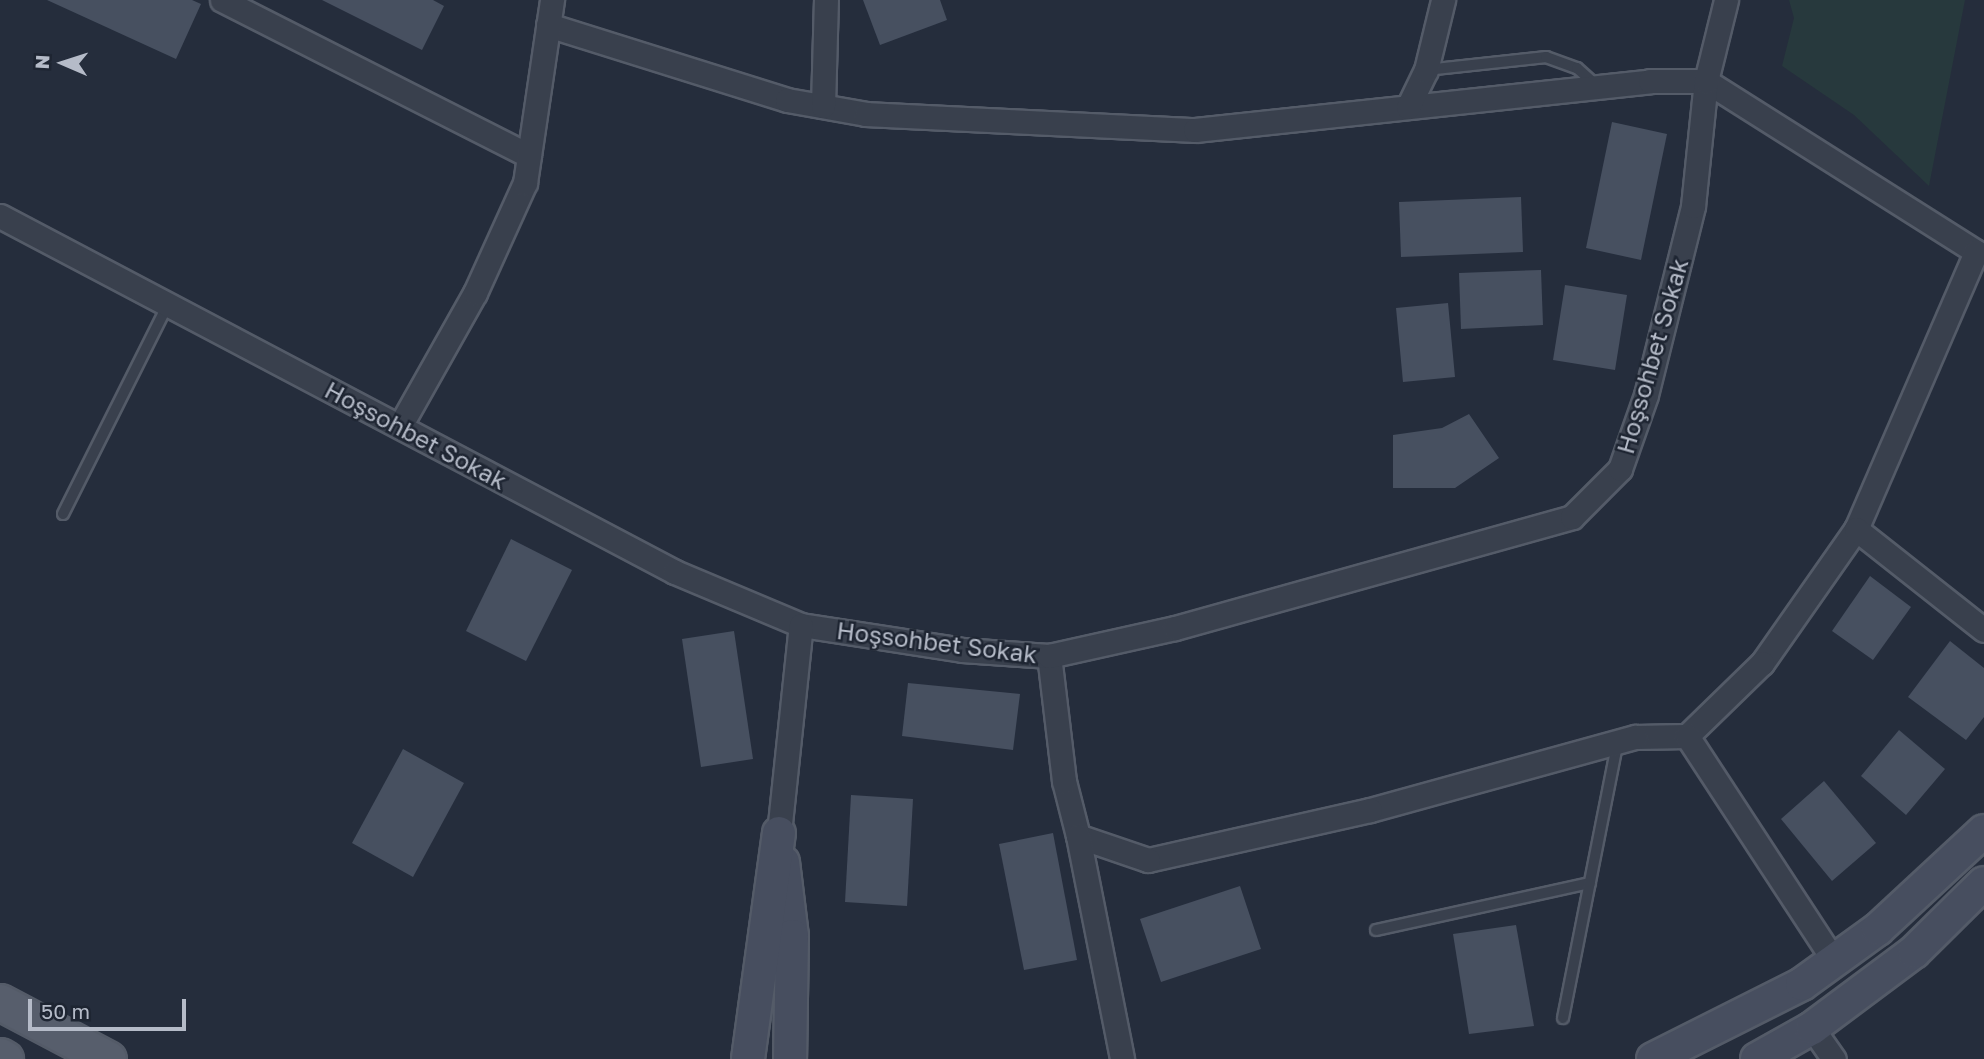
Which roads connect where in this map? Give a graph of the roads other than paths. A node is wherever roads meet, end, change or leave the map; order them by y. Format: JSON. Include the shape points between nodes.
{"nodes":[{"id":1,"x":222,"y":0,"type":"edge"},
{"id":2,"x":552,"y":0,"type":"edge"},
{"id":3,"x":827,"y":0,"type":"edge"},
{"id":4,"x":1443,"y":0,"type":"edge"},
{"id":5,"x":1726,"y":0,"type":"edge"},
{"id":6,"x":548,"y":25,"type":"junction"},
{"id":7,"x":1426,"y":69,"type":"junction"},
{"id":8,"x":1706,"y":81,"type":"junction"},
{"id":9,"x":1598,"y":87,"type":"junction"},
{"id":10,"x":823,"y":106,"type":"junction"},
{"id":11,"x":1408,"y":107,"type":"junction"},
{"id":12,"x":529,"y":156,"type":"junction"},
{"id":13,"x":0,"y":216,"type":"edge"},
{"id":14,"x":1980,"y":255,"type":"edge"},
{"id":15,"x":168,"y":304,"type":"junction"},
{"id":16,"x":400,"y":426,"type":"junction"},
{"id":17,"x":63,"y":514,"type":"dead end"},
{"id":18,"x":1856,"y":529,"type":"junction"},
{"id":19,"x":801,"y":625,"type":"junction"},
{"id":20,"x":1984,"y":630,"type":"edge"},
{"id":21,"x":1049,"y":656,"type":"junction"},
{"id":22,"x":1686,"y":736,"type":"junction"},
{"id":23,"x":1618,"y":741,"type":"junction"},
{"id":24,"x":1984,"y":831,"type":"edge"},
{"id":25,"x":779,"y":833,"type":"junction"},
{"id":26,"x":1078,"y":836,"type":"junction"},
{"id":27,"x":1590,"y":883,"type":"junction"},
{"id":28,"x":1984,"y":883,"type":"edge"},
{"id":29,"x":1376,"y":930,"type":"dead end"},
{"id":30,"x":1835,"y":961,"type":"junction"},
{"id":31,"x":0,"y":1002,"type":"edge"},
{"id":32,"x":1563,"y":1018,"type":"dead end"},
{"id":33,"x":1812,"y":1028,"type":"junction"},
{"id":34,"x":0,"y":1056,"type":"edge"},
{"id":35,"x":5,"y":1059,"type":"edge"},
{"id":36,"x":108,"y":1059,"type":"edge"},
{"id":37,"x":748,"y":1059,"type":"edge"},
{"id":38,"x":790,"y":1059,"type":"edge"},
{"id":39,"x":1122,"y":1059,"type":"edge"},
{"id":40,"x":1653,"y":1059,"type":"edge"},
{"id":41,"x":1757,"y":1059,"type":"edge"},
{"id":42,"x":1833,"y":1059,"type":"edge"}],
"edges":[{"from":1,"to":12,"type":"street"},
{"from":2,"to":6,"type":"street"},
{"from":3,"to":10,"type":"street"},
{"from":4,"to":7,"type":"street"},
{"from":5,"to":8,"type":"street","name":"Hoşsohbet Sokak"},
{"from":6,"to":10,"type":"street"},
{"from":6,"to":12,"type":"street"},
{"from":7,"to":9,"type":"lane","via":[[1546,57],[1577,68]]},
{"from":7,"to":11,"type":"street"},
{"from":8,"to":9,"type":"street"},
{"from":8,"to":14,"type":"street"},
{"from":8,"to":21,"type":"street","name":"Hoşsohbet Sokak","via":[[1693,206],[1646,395],[1620,469],[1572,517],[1175,628]]},
{"from":9,"to":11,"type":"street"},
{"from":10,"to":11,"type":"street","via":[[866,114],[1195,130]]},
{"from":12,"to":16,"type":"street","via":[[525,183],[475,293]]},
{"from":13,"to":15,"type":"street","name":"Hoşsohbet Sokak"},
{"from":14,"to":18,"type":"street"},
{"from":15,"to":16,"type":"street","name":"Hoşsohbet Sokak"},
{"from":15,"to":17,"type":"lane"},
{"from":16,"to":19,"type":"street","name":"Hoşsohbet Sokak","via":[[675,572]]},
{"from":18,"to":20,"type":"street"},
{"from":18,"to":22,"type":"street","via":[[1762,663]]},
{"from":19,"to":21,"type":"street","name":"Hoşsohbet Sokak","via":[[962,650]]},
{"from":19,"to":25,"type":"street"},
{"from":21,"to":26,"type":"street","via":[[1064,781]]},
{"from":22,"to":23,"type":"street"},
{"from":22,"to":30,"type":"street"},
{"from":23,"to":26,"type":"street","via":[[1194,853],[1148,860]]},
{"from":23,"to":27,"type":"lane"},
{"from":24,"to":30,"type":"main road","via":[[1878,929]]},
{"from":25,"to":37,"type":"main road"},
{"from":25,"to":38,"type":"main road","via":[[792,936]]},
{"from":26,"to":39,"type":"street"},
{"from":27,"to":29,"type":"lane"},
{"from":27,"to":32,"type":"lane"},
{"from":28,"to":33,"type":"main road","via":[[1914,952]]},
{"from":30,"to":40,"type":"main road","via":[[1802,984]]},
{"from":31,"to":36,"type":"main road"},
{"from":33,"to":41,"type":"main road"},
{"from":33,"to":42,"type":"street"},
{"from":34,"to":35,"type":"main road"}]}
